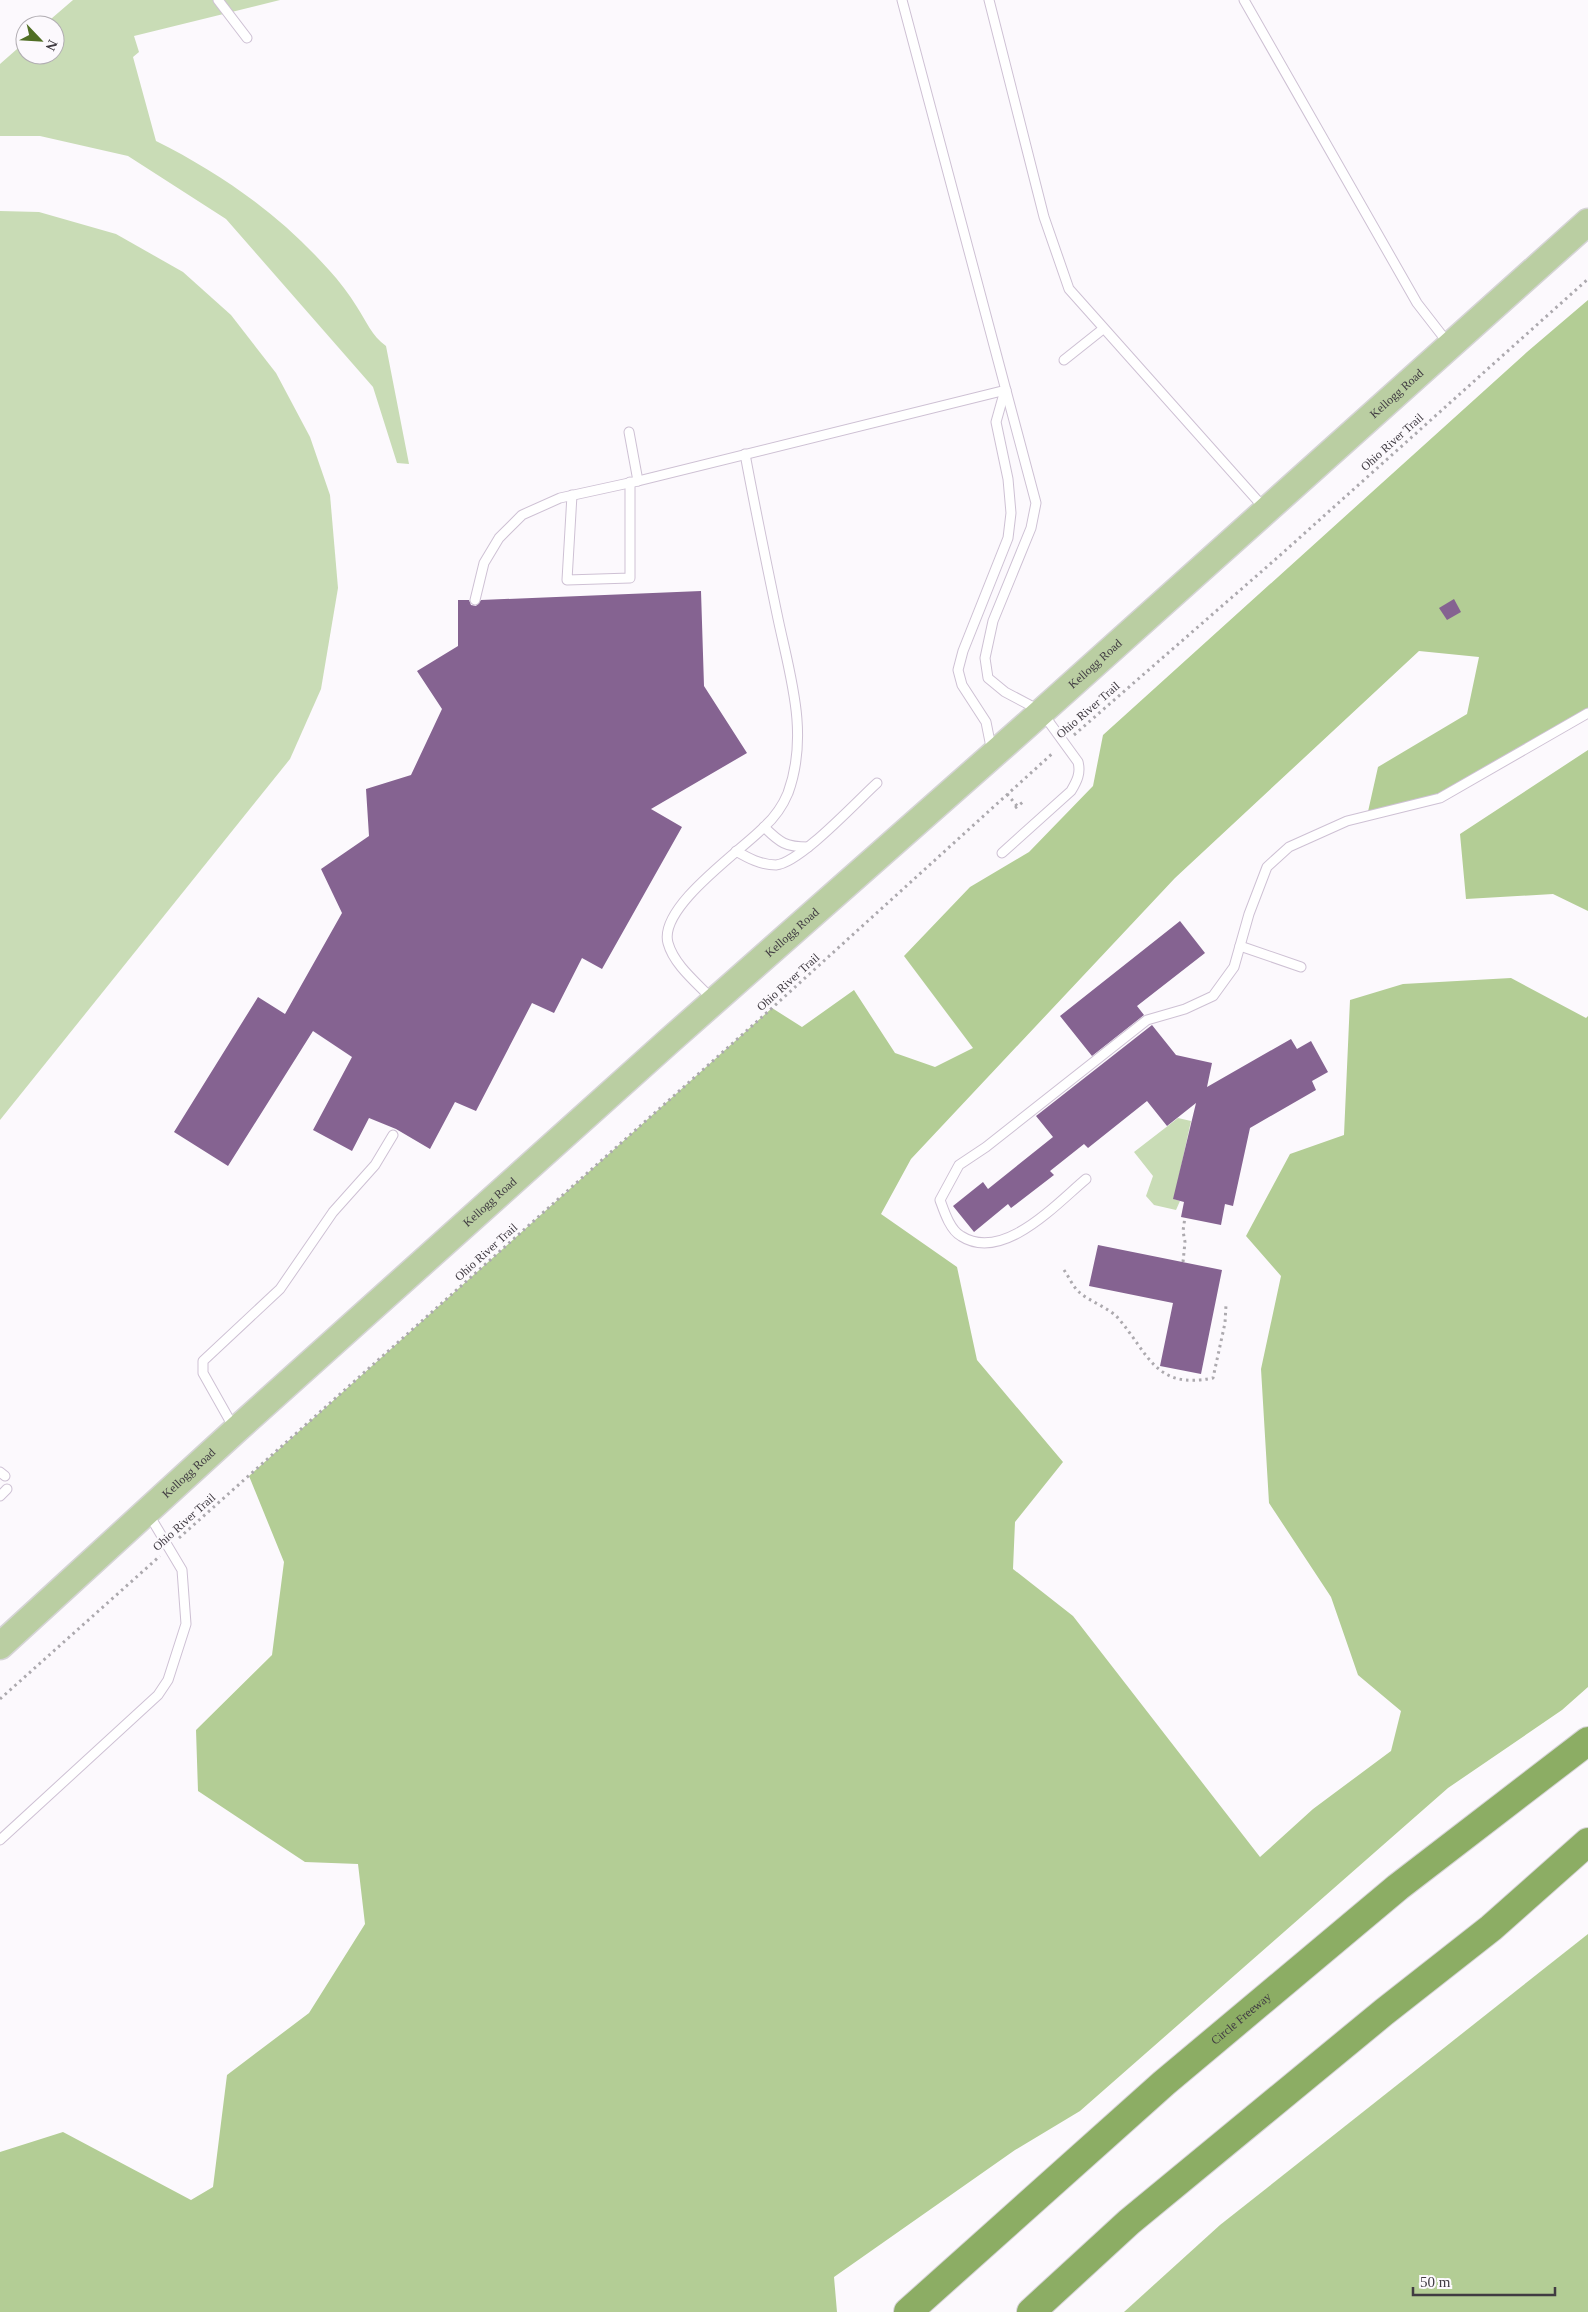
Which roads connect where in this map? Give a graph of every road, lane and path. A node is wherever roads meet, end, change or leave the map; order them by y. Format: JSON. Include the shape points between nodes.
{"nodes":[{"id":1,"x":218,"y":0,"type":"edge"},
{"id":2,"x":902,"y":0,"type":"edge"},
{"id":3,"x":989,"y":0,"type":"edge"},
{"id":4,"x":1244,"y":0,"type":"edge"},
{"id":5,"x":247,"y":38,"type":"dead end"},
{"id":6,"x":1588,"y":222,"type":"edge"},
{"id":7,"x":1588,"y":279,"type":"edge"},
{"id":8,"x":1103,"y":329,"type":"junction"},
{"id":9,"x":1450,"y":345,"type":"junction"},
{"id":10,"x":1064,"y":360,"type":"dead end"},
{"id":11,"x":1006,"y":390,"type":"junction"},
{"id":12,"x":629,"y":432,"type":"dead end"},
{"id":13,"x":745,"y":454,"type":"junction"},
{"id":14,"x":634,"y":481,"type":"junction"},
{"id":15,"x":572,"y":495,"type":"junction"},
{"id":16,"x":1266,"y":509,"type":"junction"},
{"id":17,"x":475,"y":600,"type":"dead end"},
{"id":18,"x":1041,"y":712,"type":"junction"},
{"id":19,"x":1588,"y":713,"type":"edge"},
{"id":20,"x":1063,"y":744,"type":"junction"},
{"id":21,"x":992,"y":755,"type":"junction"},
{"id":22,"x":877,"y":783,"type":"dead end"},
{"id":23,"x":1007,"y":794,"type":"junction"},
{"id":24,"x":1023,"y":802,"type":"dead end"},
{"id":25,"x":764,"y":827,"type":"junction"},
{"id":26,"x":808,"y":847,"type":"junction"},
{"id":27,"x":736,"y":851,"type":"junction"},
{"id":28,"x":1002,"y":853,"type":"dead end"},
{"id":29,"x":1240,"y":946,"type":"junction"},
{"id":30,"x":1301,"y":968,"type":"dead end"},
{"id":31,"x":714,"y":1001,"type":"junction"},
{"id":32,"x":393,"y":1135,"type":"dead end"},
{"id":33,"x":1086,"y":1179,"type":"dead end"},
{"id":34,"x":1185,"y":1218,"type":"dead end"},
{"id":35,"x":1183,"y":1262,"type":"dead end"},
{"id":36,"x":1064,"y":1270,"type":"dead end"},
{"id":37,"x":1226,"y":1305,"type":"dead end"},
{"id":38,"x":236,"y":1430,"type":"junction"},
{"id":39,"x":148,"y":1512,"type":"junction"},
{"id":40,"x":170,"y":1547,"type":"junction"},
{"id":41,"x":0,"y":1646,"type":"edge"},
{"id":42,"x":0,"y":1699,"type":"edge"},
{"id":43,"x":1588,"y":1741,"type":"edge"},
{"id":44,"x":0,"y":1840,"type":"edge"},
{"id":45,"x":1588,"y":1842,"type":"edge"},
{"id":46,"x":908,"y":2312,"type":"edge"},
{"id":47,"x":1031,"y":2312,"type":"edge"}],
"edges":[{"from":1,"to":5,"type":"lane"},
{"from":2,"to":11,"type":"lane"},
{"from":3,"to":8,"type":"lane","via":[[1044,217],[1062,270],[1069,289]]},
{"from":4,"to":9,"type":"lane","via":[[1417,303]]},
{"from":6,"to":9,"type":"main road","name":"Kellogg Road"},
{"from":7,"to":20,"type":"path","name":"Ohio River Trail"},
{"from":8,"to":10,"type":"lane"},
{"from":8,"to":16,"type":"lane"},
{"from":9,"to":16,"type":"main road","name":"Kellogg Road"},
{"from":11,"to":13,"type":"lane"},
{"from":11,"to":18,"type":"lane","via":[[1036,503],[1032,528],[993,621],[985,658],[988,678],[1004,692]]},
{"from":11,"to":21,"type":"lane","via":[[996,422],[1010,496],[1008,538],[958,670],[962,685],[986,722]]},
{"from":12,"to":14,"type":"lane"},
{"from":13,"to":14,"type":"lane"},
{"from":13,"to":25,"type":"lane","via":[[798,724],[795,765],[788,794]]},
{"from":14,"to":15,"type":"lane"},
{"from":14,"to":15,"type":"lane","via":[[630,578],[567,580]]},
{"from":15,"to":17,"type":"lane","via":[[522,515],[499,538],[484,563]]},
{"from":16,"to":18,"type":"main road","name":"Kellogg Road"},
{"from":18,"to":20,"type":"lane"},
{"from":18,"to":21,"type":"main road","name":"Kellogg Road"},
{"from":19,"to":29,"type":"lane","via":[[1440,798],[1347,821],[1289,847],[1267,867]]},
{"from":20,"to":23,"type":"path","name":"Ohio River Trail"},
{"from":20,"to":28,"type":"lane","via":[[1080,768],[1071,791]]},
{"from":21,"to":31,"type":"main road","name":"Kellogg Road"},
{"from":22,"to":26,"type":"lane"},
{"from":23,"to":24,"type":"path","via":[[1016,807]]},
{"from":23,"to":40,"type":"path","name":"Ohio River Trail"},
{"from":25,"to":26,"type":"lane","via":[[777,840],[791,847]]},
{"from":25,"to":27,"type":"lane"},
{"from":26,"to":27,"type":"lane","via":[[794,858],[776,865],[755,861]]},
{"from":27,"to":31,"type":"lane","via":[[693,891],[669,926],[667,941],[673,955]]},
{"from":29,"to":30,"type":"lane"},
{"from":29,"to":33,"type":"lane","via":[[1234,967],[1213,996],[1186,1009],[1147,1020],[959,1165],[940,1200],[946,1217],[960,1236],[976,1242],[998,1242],[1026,1228]]},
{"from":31,"to":38,"type":"main road","name":"Kellogg Road"},
{"from":32,"to":38,"type":"lane","via":[[375,1166],[333,1212],[280,1289],[204,1361],[203,1373]]},
{"from":34,"to":35,"type":"path"},
{"from":36,"to":37,"type":"path","via":[[1078,1292],[1117,1317],[1142,1353],[1162,1374],[1197,1381],[1214,1378]]},
{"from":38,"to":39,"type":"main road","name":"Kellogg Road"},
{"from":39,"to":40,"type":"lane"},
{"from":39,"to":41,"type":"main road","name":"Kellogg Road"},
{"from":40,"to":42,"type":"path","name":"Ohio River Trail"},
{"from":40,"to":44,"type":"lane","via":[[182,1570],[186,1624],[168,1680],[158,1695]]},
{"from":43,"to":46,"type":"highway","name":"Circle Freeway","via":[[1398,1887],[1179,2071]]},
{"from":45,"to":47,"type":"highway","via":[[1491,1928],[1130,2222]]}]}
